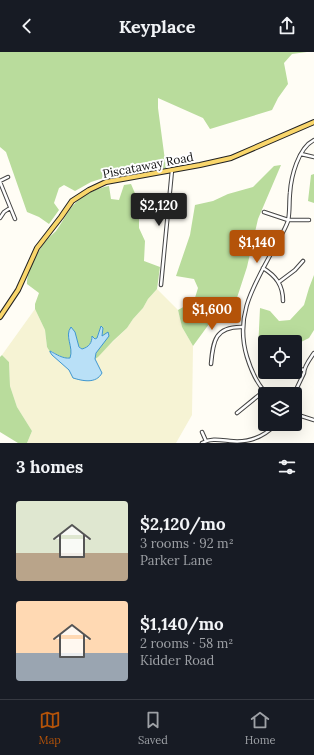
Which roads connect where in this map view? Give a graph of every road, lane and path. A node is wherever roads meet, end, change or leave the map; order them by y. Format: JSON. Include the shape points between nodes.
{"nodes":[{"id":1,"x":314,"y":122,"type":"edge"},
{"id":2,"x":314,"y":140,"type":"edge"},
{"id":3,"x":301,"y":154,"type":"junction"},
{"id":4,"x":314,"y":157,"type":"edge"},
{"id":5,"x":172,"y":170,"type":"junction"},
{"id":6,"x":8,"y":177,"type":"dead end"},
{"id":7,"x":0,"y":181,"type":"edge"},
{"id":8,"x":10,"y":208,"type":"junction"},
{"id":9,"x":264,"y":212,"type":"dead end"},
{"id":10,"x":0,"y":218,"type":"edge"},
{"id":11,"x":15,"y":219,"type":"dead end"},
{"id":12,"x":288,"y":220,"type":"junction"},
{"id":13,"x":308,"y":220,"type":"dead end"},
{"id":14,"x":303,"y":262,"type":"dead end"},
{"id":15,"x":263,"y":268,"type":"junction"},
{"id":16,"x":279,"y":282,"type":"junction"},
{"id":17,"x":161,"y":285,"type":"dead end"},
{"id":18,"x":283,"y":301,"type":"dead end"},
{"id":19,"x":0,"y":317,"type":"edge"},
{"id":20,"x":243,"y":327,"type":"junction"},
{"id":21,"x":314,"y":353,"type":"edge"},
{"id":22,"x":211,"y":364,"type":"dead end"},
{"id":23,"x":304,"y":370,"type":"joint"},
{"id":24,"x":262,"y":387,"type":"edge"},
{"id":25,"x":297,"y":387,"type":"edge"},
{"id":26,"x":258,"y":396,"type":"edge"},
{"id":27,"x":237,"y":413,"type":"dead end"},
{"id":28,"x":302,"y":416,"type":"edge"},
{"id":29,"x":314,"y":420,"type":"edge"},
{"id":30,"x":268,"y":431,"type":"edge"},
{"id":31,"x":202,"y":432,"type":"dead end"},
{"id":32,"x":206,"y":441,"type":"junction"},
{"id":33,"x":223,"y":442,"type":"edge"},
{"id":34,"x":202,"y":443,"type":"edge"}],
"edges":[{"from":1,"to":5,"type":"main road","name":"Piscataway Road","via":[[230,158]]},
{"from":2,"to":3,"type":"street"},
{"from":3,"to":4,"type":"street"},
{"from":3,"to":12,"type":"street","via":[[290,188]]},
{"from":5,"to":17,"type":"street"},
{"from":5,"to":19,"type":"main road","name":"Piscataway Road","via":[[106,182],[74,199],[36,250],[18,290]]},
{"from":6,"to":7,"type":"street"},
{"from":7,"to":8,"type":"street"},
{"from":8,"to":10,"type":"street"},
{"from":8,"to":11,"type":"street"},
{"from":9,"to":12,"type":"street"},
{"from":12,"to":13,"type":"street"},
{"from":12,"to":15,"type":"street"},
{"from":14,"to":16,"type":"street"},
{"from":15,"to":16,"type":"street","via":[[272,273]]},
{"from":15,"to":20,"type":"street","via":[[249,296]]},
{"from":16,"to":18,"type":"street"},
{"from":20,"to":22,"type":"street","via":[[230,327],[218,335],[213,344]]},
{"from":20,"to":24,"type":"street","via":[[244,346],[249,363]]},
{"from":21,"to":23,"type":"street"},
{"from":23,"to":25,"type":"street"},
{"from":26,"to":27,"type":"street"},
{"from":28,"to":29,"type":"street"},
{"from":30,"to":33,"type":"street","via":[[249,440]]},
{"from":31,"to":32,"type":"street"},
{"from":32,"to":33,"type":"street","via":[[214,439]]},
{"from":32,"to":34,"type":"street"}]}
